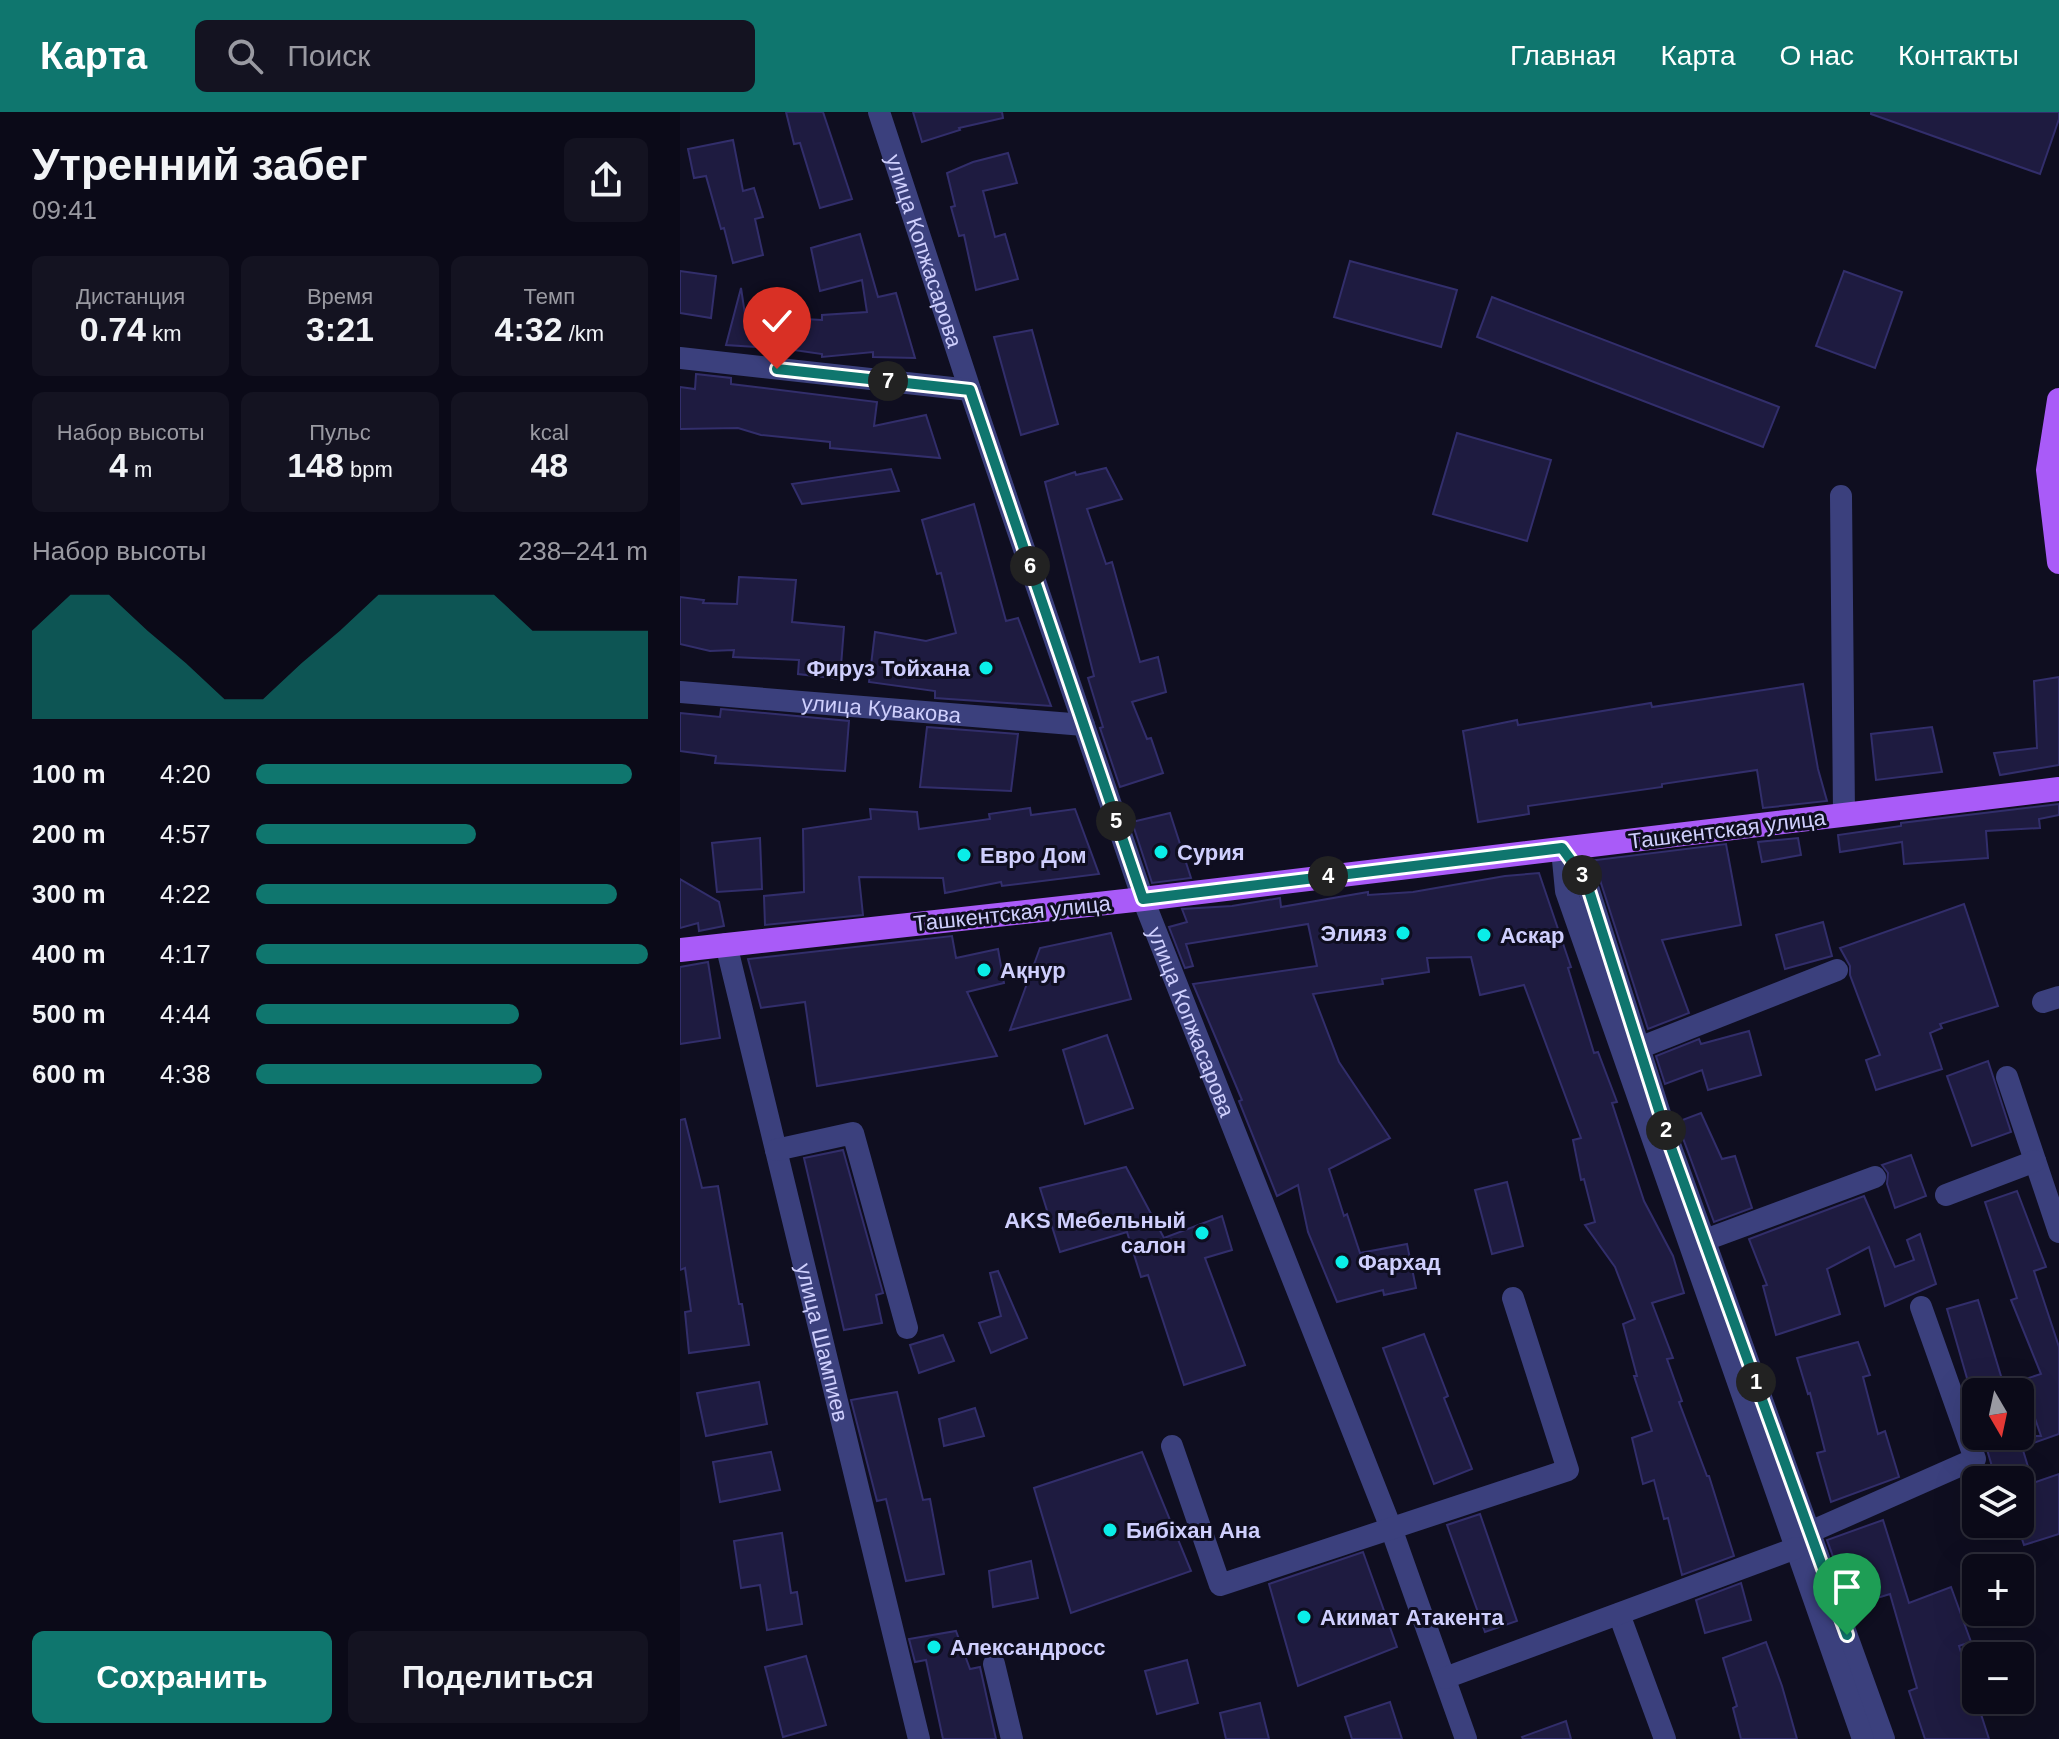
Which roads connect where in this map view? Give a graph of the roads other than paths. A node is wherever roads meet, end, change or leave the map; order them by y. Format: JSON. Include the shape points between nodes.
{"nodes":[{"id":1,"x":879,"y":112,"type":"edge"},
{"id":2,"x":680,"y":358,"type":"edge"},
{"id":3,"x":970,"y":390,"type":"junction"},
{"id":4,"x":2059,"y":400,"type":"edge"},
{"id":5,"x":1841,"y":496,"type":"dead end"},
{"id":6,"x":2059,"y":562,"type":"edge"},
{"id":7,"x":680,"y":692,"type":"edge"},
{"id":8,"x":1084,"y":725,"type":"junction"},
{"id":9,"x":2059,"y":789,"type":"edge"},
{"id":10,"x":1844,"y":815,"type":"junction"},
{"id":11,"x":1562,"y":848,"type":"junction"},
{"id":12,"x":1143,"y":899,"type":"junction"},
{"id":13,"x":726,"y":944,"type":"junction"},
{"id":14,"x":680,"y":950,"type":"edge"},
{"id":15,"x":1837,"y":970,"type":"dead end"},
{"id":16,"x":1639,"y":1048,"type":"junction"},
{"id":17,"x":2007,"y":1077,"type":"dead end"},
{"id":18,"x":776,"y":1150,"type":"junction"},
{"id":19,"x":2035,"y":1161,"type":"junction"},
{"id":20,"x":1875,"y":1177,"type":"dead end"},
{"id":21,"x":1946,"y":1195,"type":"dead end"},
{"id":22,"x":2059,"y":1232,"type":"edge"},
{"id":23,"x":1705,"y":1240,"type":"junction"},
{"id":24,"x":1513,"y":1298,"type":"dead end"},
{"id":25,"x":1921,"y":1307,"type":"dead end"},
{"id":26,"x":907,"y":1328,"type":"dead end"},
{"id":27,"x":1172,"y":1446,"type":"dead end"},
{"id":28,"x":1391,"y":1528,"type":"junction"},
{"id":29,"x":1803,"y":1540,"type":"junction"},
{"id":30,"x":1619,"y":1614,"type":"junction"},
{"id":31,"x":994,"y":1664,"type":"dead end"},
{"id":32,"x":1445,"y":1678,"type":"junction"},
{"id":33,"x":919,"y":1739,"type":"edge"},
{"id":34,"x":1012,"y":1739,"type":"edge"},
{"id":35,"x":1466,"y":1739,"type":"edge"},
{"id":36,"x":1665,"y":1739,"type":"edge"},
{"id":37,"x":1863,"y":1739,"type":"edge"},
{"id":38,"x":1884,"y":1739,"type":"edge"}],
"edges":[{"from":1,"to":3,"type":"street","name":"улица Копжасарова"},
{"from":2,"to":3,"type":"street"},
{"from":3,"to":8,"type":"street","name":"улица Копжасарова"},
{"from":4,"to":6,"type":"main road","via":[[2048,470]]},
{"from":5,"to":10,"type":"street"},
{"from":7,"to":8,"type":"street","name":"улица Кувакова"},
{"from":8,"to":12,"type":"street","name":"улица Копжасарова"},
{"from":9,"to":10,"type":"main road","name":"Ташкентская улица"},
{"from":10,"to":11,"type":"main road","name":"Ташкентская улица"},
{"from":11,"to":12,"type":"main road","name":"Ташкентская улица"},
{"from":11,"to":16,"type":"street","via":[[1586,881]]},
{"from":11,"to":29,"type":"street","via":[[1566,891]]},
{"from":12,"to":13,"type":"main road","name":"Ташкентская улица"},
{"from":12,"to":28,"type":"street","name":"улица Копжасарова"},
{"from":13,"to":14,"type":"main road","name":"Ташкентская улица"},
{"from":13,"to":18,"type":"street","name":"улица Шампиев"},
{"from":15,"to":16,"type":"street"},
{"from":16,"to":23,"type":"street"},
{"from":17,"to":19,"type":"street"},
{"from":18,"to":26,"type":"street","via":[[853,1133]]},
{"from":18,"to":33,"type":"street","name":"улица Шампиев"},
{"from":19,"to":21,"type":"street"},
{"from":19,"to":22,"type":"street"},
{"from":20,"to":23,"type":"street"},
{"from":23,"to":29,"type":"street"},
{"from":24,"to":28,"type":"street","via":[[1568,1470]]},
{"from":25,"to":29,"type":"street","via":[[1975,1459]]},
{"from":27,"to":28,"type":"street","via":[[1220,1585]]},
{"from":28,"to":32,"type":"street","name":"улица Копжасарова"},
{"from":29,"to":30,"type":"street"},
{"from":29,"to":37,"type":"street"},
{"from":29,"to":38,"type":"street"},
{"from":30,"to":32,"type":"street"},
{"from":30,"to":36,"type":"street"},
{"from":31,"to":34,"type":"street"},
{"from":32,"to":35,"type":"street","name":"улица Копжасарова"}]}
